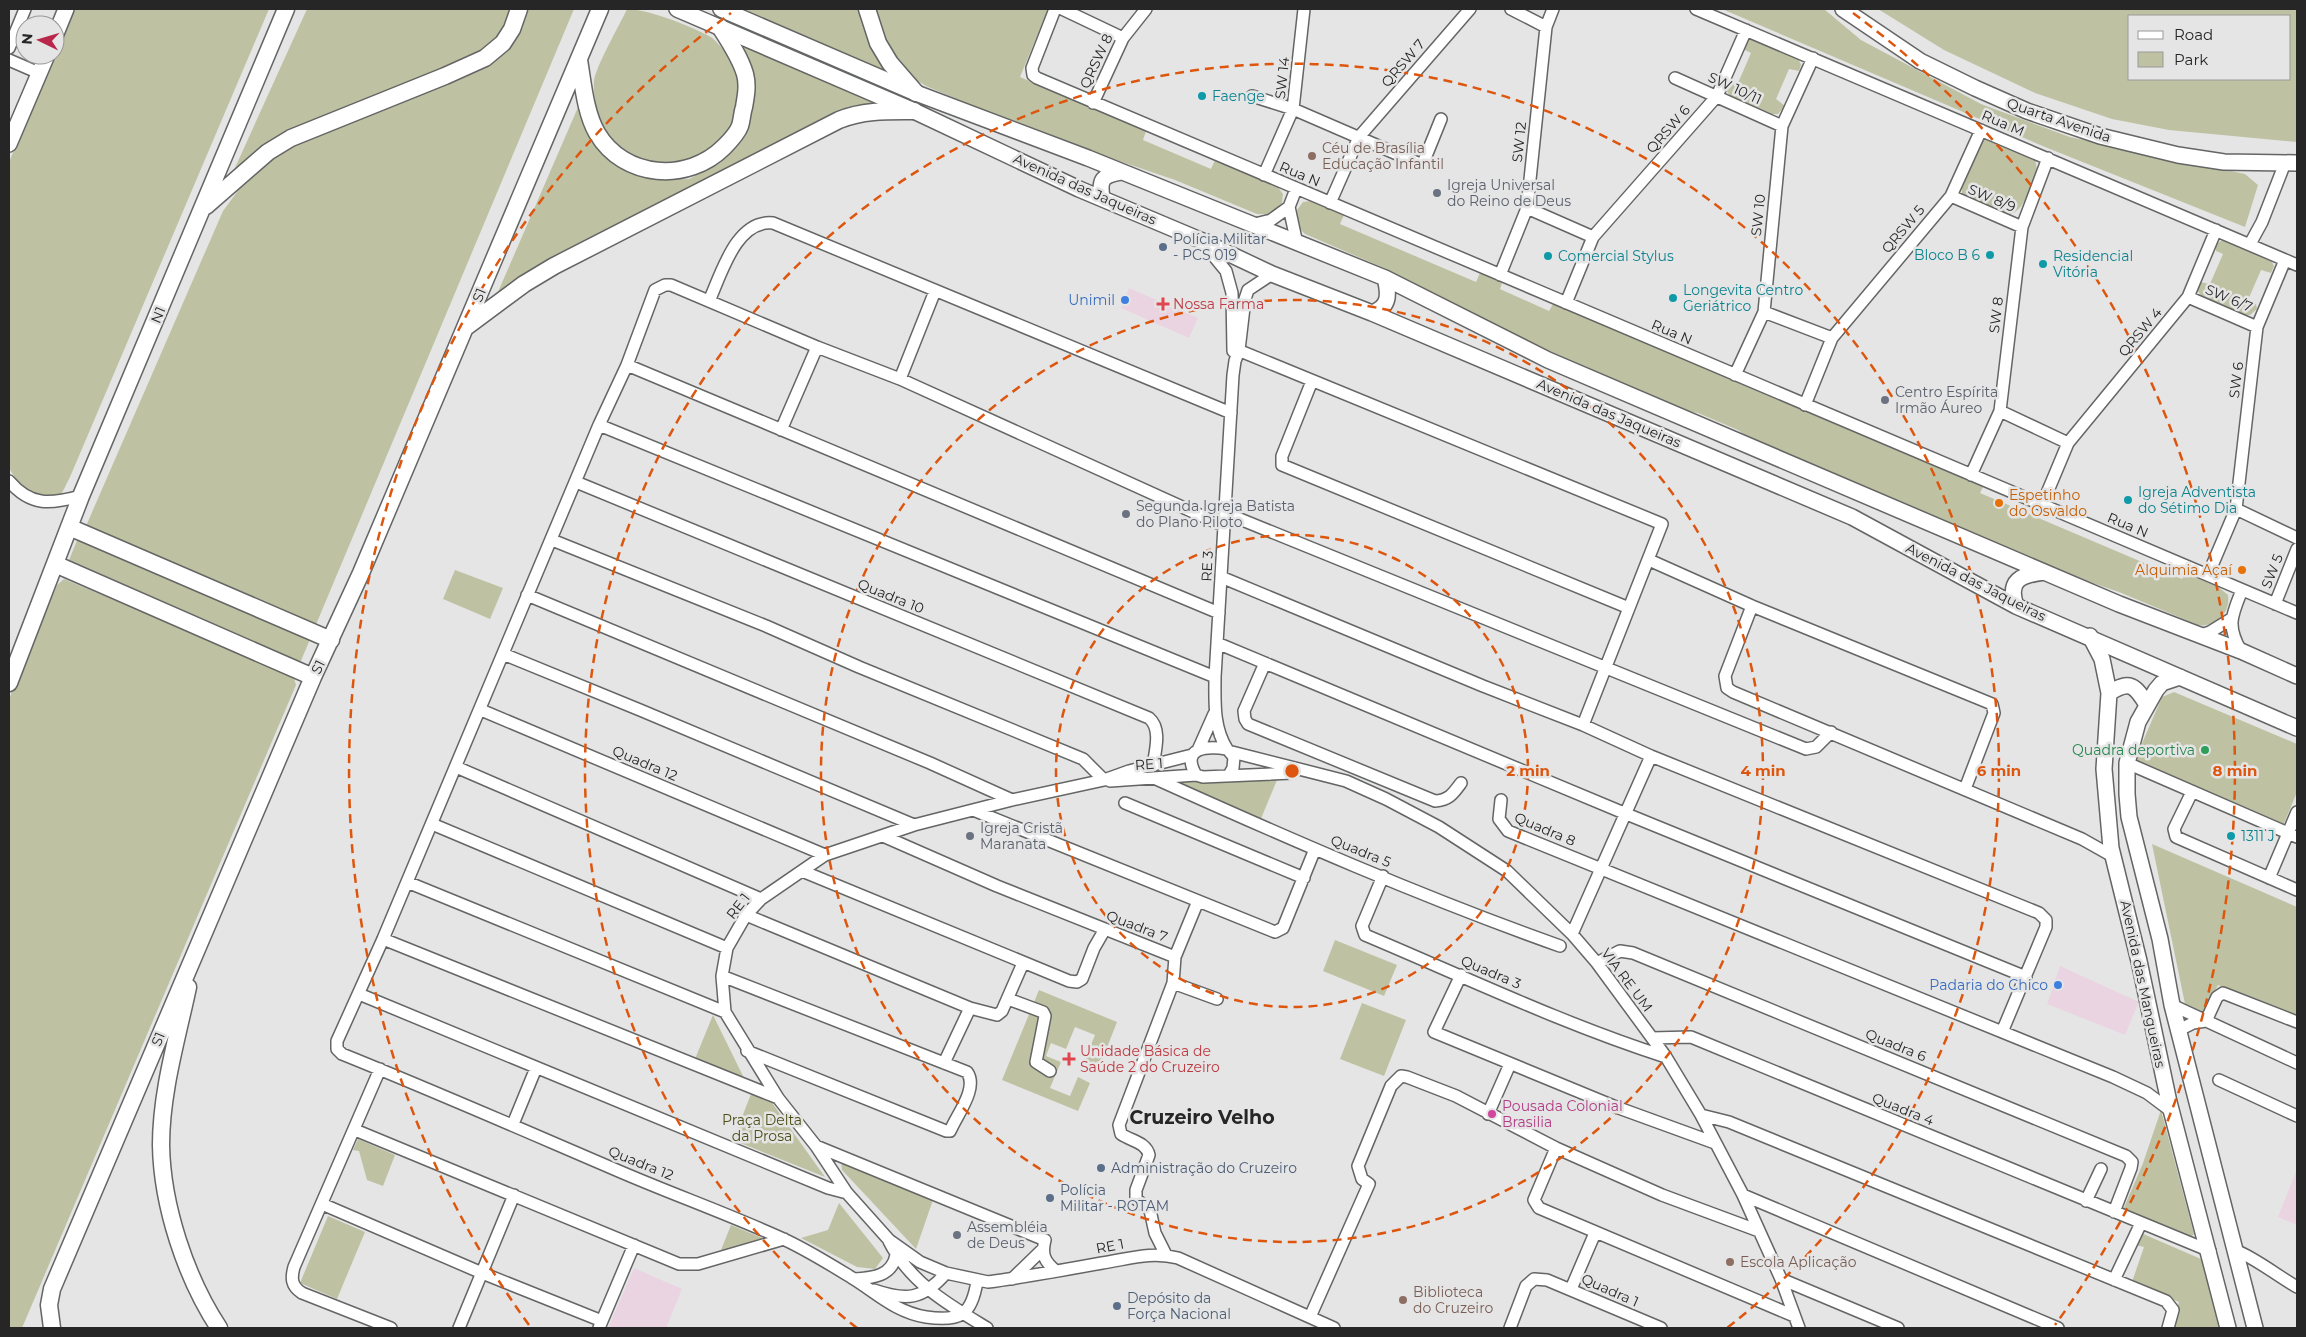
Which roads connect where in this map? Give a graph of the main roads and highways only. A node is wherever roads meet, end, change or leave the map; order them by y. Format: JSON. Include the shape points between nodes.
{"nodes":[{"id":1,"x":286,"y":9,"type":"edge"},
{"id":2,"x":519,"y":9,"type":"edge"},
{"id":3,"x":600,"y":9,"type":"edge"},
{"id":4,"x":677,"y":9,"type":"edge"},
{"id":5,"x":721,"y":9,"type":"edge"},
{"id":6,"x":867,"y":9,"type":"edge"},
{"id":7,"x":1842,"y":9,"type":"edge"},
{"id":8,"x":720,"y":26,"type":"junction"},
{"id":9,"x":579,"y":60,"type":"junction"},
{"id":10,"x":43,"y":65,"type":"edge"},
{"id":11,"x":916,"y":93,"type":"junction"},
{"id":12,"x":914,"y":111,"type":"junction"},
{"id":13,"x":9,"y":144,"type":"edge"},
{"id":14,"x":2291,"y":163,"type":"edge"},
{"id":15,"x":1120,"y":172,"type":"junction"},
{"id":16,"x":1102,"y":198,"type":"junction"},
{"id":17,"x":203,"y":210,"type":"junction"},
{"id":18,"x":1385,"y":278,"type":"junction"},
{"id":19,"x":1372,"y":313,"type":"junction"},
{"id":20,"x":466,"y":326,"type":"junction"},
{"id":21,"x":69,"y":527,"type":"junction"},
{"id":22,"x":54,"y":564,"type":"junction"},
{"id":23,"x":2044,"y":572,"type":"junction"},
{"id":24,"x":2016,"y":606,"type":"junction"},
{"id":25,"x":32,"y":622,"type":"junction"},
{"id":26,"x":2090,"y":636,"type":"junction"},
{"id":27,"x":332,"y":640,"type":"junction"},
{"id":28,"x":9,"y":652,"type":"edge"},
{"id":29,"x":2297,"y":676,"type":"edge"},
{"id":30,"x":313,"y":677,"type":"junction"},
{"id":31,"x":2180,"y":677,"type":"junction"},
{"id":32,"x":9,"y":683,"type":"edge"},
{"id":33,"x":2109,"y":693,"type":"junction"},
{"id":34,"x":2147,"y":704,"type":"junction"},
{"id":35,"x":2297,"y":728,"type":"edge"},
{"id":36,"x":2107,"y":816,"type":"junction"},
{"id":37,"x":2130,"y":817,"type":"junction"},
{"id":38,"x":2153,"y":909,"type":"junction"},
{"id":39,"x":2128,"y":913,"type":"junction"},
{"id":40,"x":2160,"y":939,"type":"junction"},
{"id":41,"x":2135,"y":945,"type":"junction"},
{"id":42,"x":194,"y":953,"type":"junction"},
{"id":43,"x":2214,"y":1171,"type":"junction"},
{"id":44,"x":2191,"y":1185,"type":"junction"},
{"id":45,"x":2219,"y":1187,"type":"junction"},
{"id":46,"x":52,"y":1328,"type":"edge"},
{"id":47,"x":219,"y":1328,"type":"edge"},
{"id":48,"x":2228,"y":1328,"type":"edge"},
{"id":49,"x":2255,"y":1328,"type":"edge"}],
"edges":[{"from":1,"to":17,"type":"highway","name":"N1"},
{"from":2,"to":17,"type":"highway","via":[[503,42],[485,58],[291,138],[268,152]]},
{"from":3,"to":9,"type":"highway","name":"S1"},
{"from":4,"to":8,"type":"main road","name":"Avenida das Jaqueiras"},
{"from":5,"to":11,"type":"main road","name":"Avenida das Jaqueiras"},
{"from":6,"to":11,"type":"highway","via":[[878,43],[890,63]]},
{"from":7,"to":14,"type":"main road","name":"Quarta Avenida","via":[[1920,61],[2027,111],[2100,136],[2178,155],[2224,162]]},
{"from":8,"to":9,"type":"highway","via":[[745,74],[747,91],[740,127],[715,156],[687,170],[665,172],[644,168],[623,160],[609,148],[597,132],[589,112]]},
{"from":8,"to":12,"type":"main road","name":"Avenida das Jaqueiras"},
{"from":9,"to":20,"type":"highway","name":"S1"},
{"from":10,"to":13,"type":"main road"},
{"from":11,"to":15,"type":"main road","name":"Avenida das Jaqueiras"},
{"from":12,"to":16,"type":"main road","name":"Avenida das Jaqueiras"},
{"from":12,"to":20,"type":"highway","via":[[867,112],[839,120],[554,266]]},
{"from":15,"to":16,"type":"main road","via":[[1108,174],[1102,180]]},
{"from":15,"to":18,"type":"main road","name":"Avenida das Jaqueiras"},
{"from":16,"to":19,"type":"main road","name":"Avenida das Jaqueiras","via":[[1272,274]]},
{"from":17,"to":21,"type":"highway","name":"N1"},
{"from":18,"to":19,"type":"main road","via":[[1389,292],[1386,304]]},
{"from":18,"to":23,"type":"main road","name":"Avenida das Jaqueiras","via":[[1548,360]]},
{"from":19,"to":24,"type":"main road","name":"Avenida das Jaqueiras","via":[[1852,517]]},
{"from":20,"to":27,"type":"highway","name":"S1"},
{"from":21,"to":22,"type":"highway","name":"N1"},
{"from":21,"to":27,"type":"highway"},
{"from":22,"to":25,"type":"highway","name":"N1"},
{"from":22,"to":30,"type":"highway"},
{"from":23,"to":24,"type":"main road","via":[[2023,576],[2014,584],[2012,595]]},
{"from":23,"to":29,"type":"main road","name":"Avenida das Jaqueiras"},
{"from":24,"to":26,"type":"main road","name":"Avenida das Jaqueiras"},
{"from":25,"to":28,"type":"highway"},
{"from":25,"to":32,"type":"highway","name":"N1"},
{"from":26,"to":31,"type":"main road","name":"Avenida das Jaqueiras"},
{"from":26,"to":33,"type":"main road","name":"Avenida das Mangueiras","via":[[2102,659]]},
{"from":27,"to":30,"type":"highway","name":"S1"},
{"from":30,"to":42,"type":"highway","name":"S1"},
{"from":31,"to":34,"type":"main road","name":"Avenida das Mangueiras","via":[[2162,683]]},
{"from":31,"to":35,"type":"main road","name":"Avenida das Jaqueiras"},
{"from":33,"to":34,"type":"main road","via":[[2124,685],[2130,686]]},
{"from":33,"to":36,"type":"main road","name":"Avenida das Mangueiras","via":[[2104,769]]},
{"from":34,"to":37,"type":"main road","name":"Avenida das Mangueiras","via":[[2138,722],[2127,763]]},
{"from":36,"to":37,"type":"main road","via":[[2116,812]]},
{"from":36,"to":39,"type":"main road","name":"Avenida das Mangueiras"},
{"from":37,"to":38,"type":"main road","name":"Avenida das Mangueiras"},
{"from":38,"to":39,"type":"main road"},
{"from":38,"to":40,"type":"main road","name":"Avenida das Mangueiras"},
{"from":39,"to":41,"type":"main road","name":"Avenida das Mangueiras"},
{"from":40,"to":41,"type":"main road","via":[[2146,938]]},
{"from":40,"to":43,"type":"main road","name":"Avenida das Mangueiras","via":[[2172,1005]]},
{"from":41,"to":44,"type":"main road","name":"Avenida das Mangueiras","via":[[2166,1092]]},
{"from":42,"to":46,"type":"highway","name":"S1","via":[[52,1289],[49,1305]]},
{"from":42,"to":47,"type":"highway","via":[[169,1076],[161,1146],[176,1234],[202,1300]]},
{"from":43,"to":44,"type":"main road"},
{"from":43,"to":45,"type":"main road","name":"Avenida das Mangueiras"},
{"from":44,"to":45,"type":"main road","via":[[2197,1188]]},
{"from":44,"to":48,"type":"main road","name":"Avenida das Mangueiras"},
{"from":45,"to":49,"type":"main road","name":"Avenida das Mangueiras"}]}
